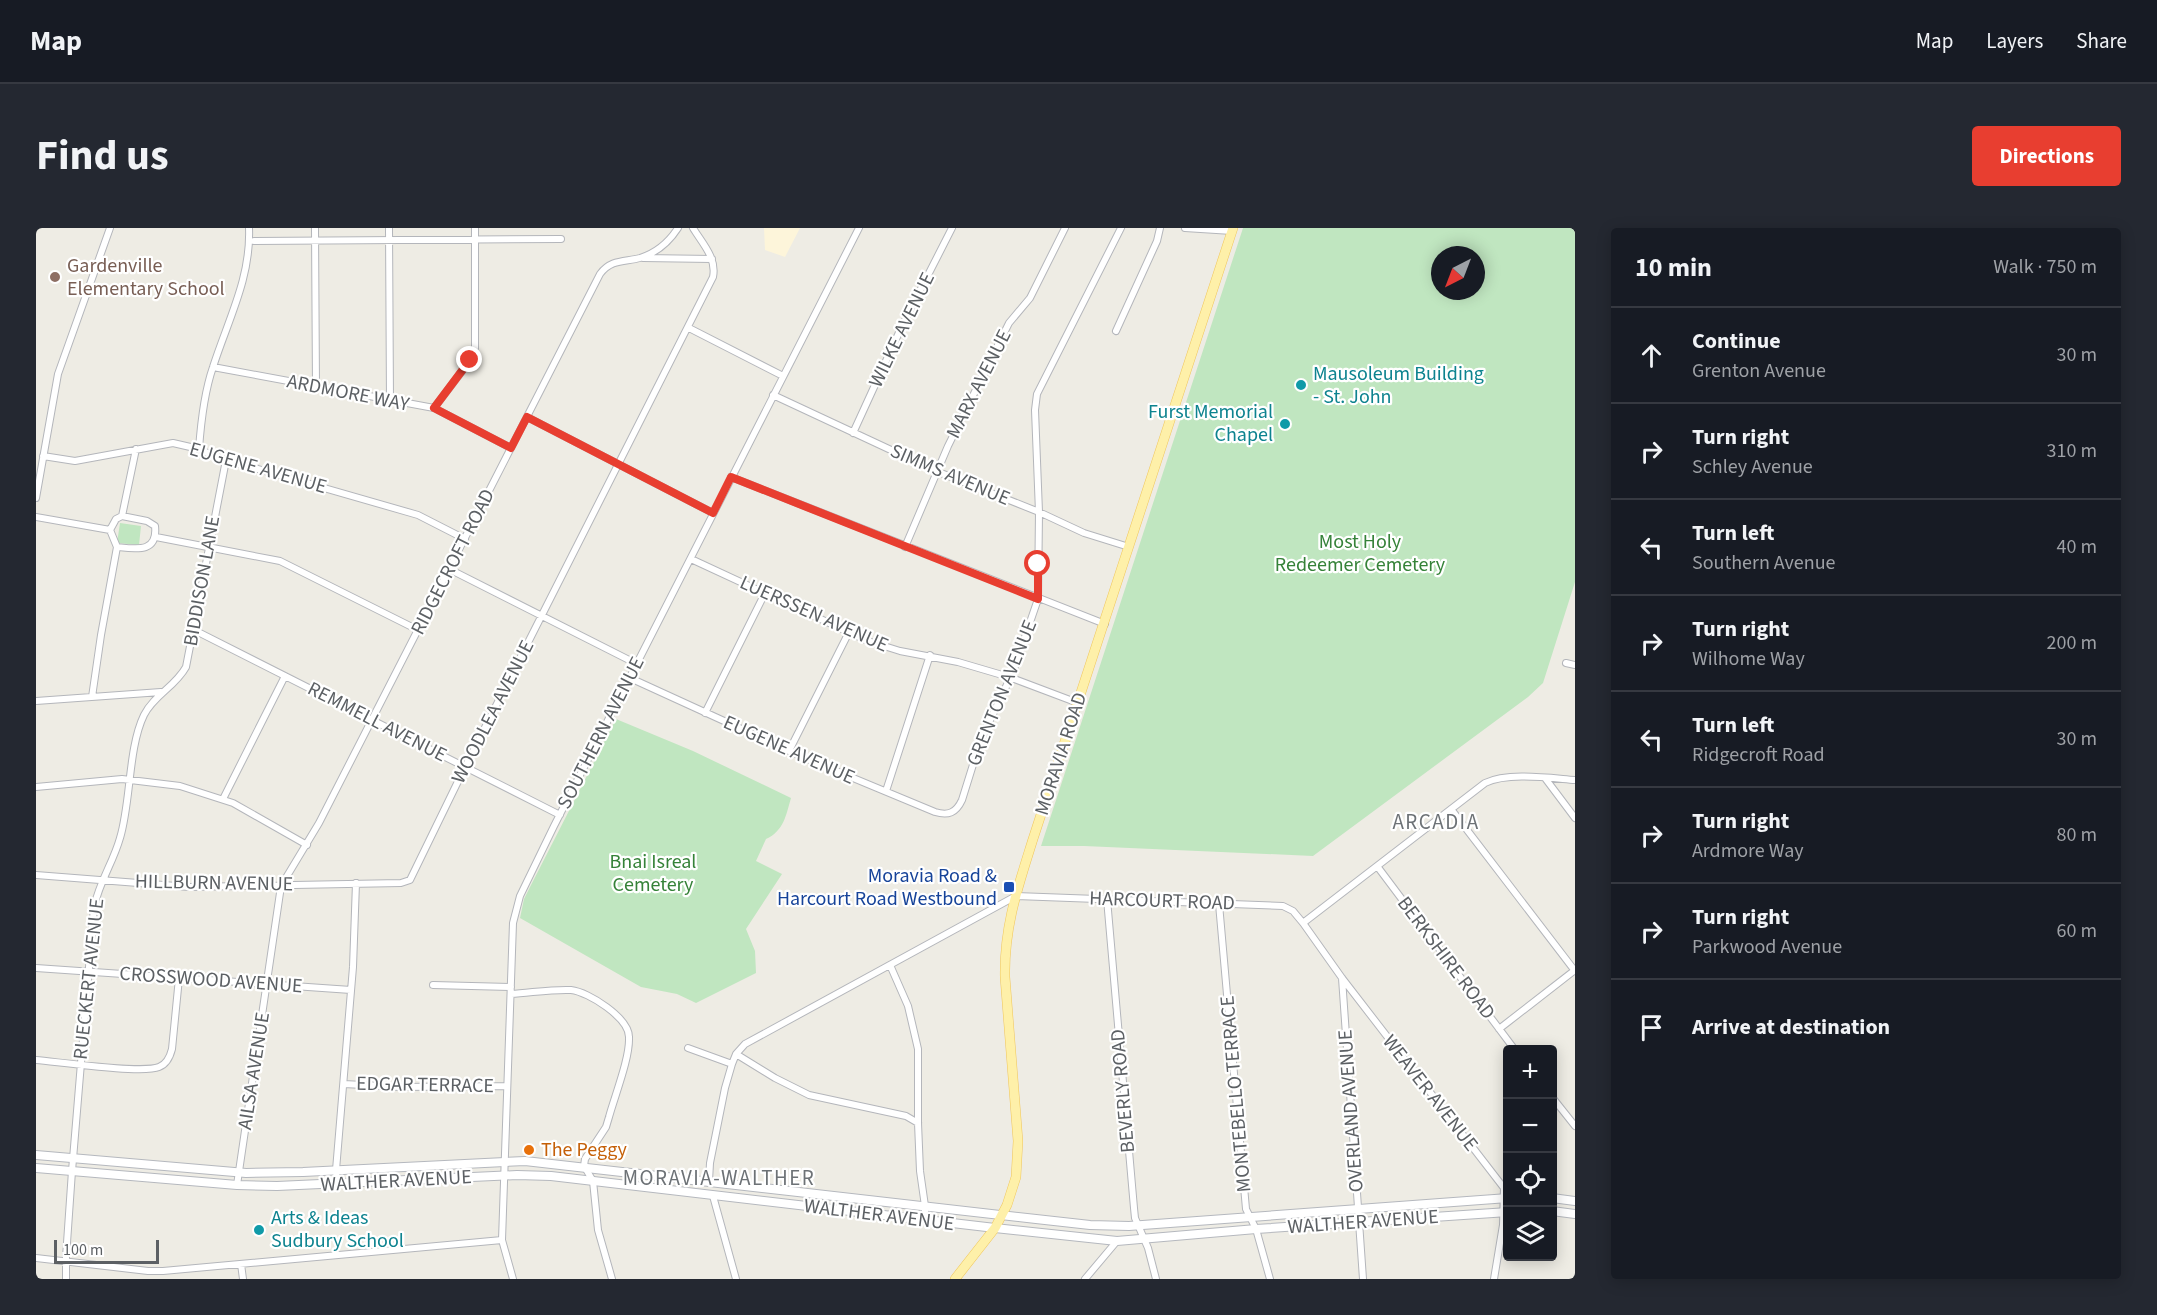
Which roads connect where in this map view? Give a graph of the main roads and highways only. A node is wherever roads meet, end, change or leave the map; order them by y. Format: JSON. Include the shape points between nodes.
{"nodes":[{"id":1,"x":1233,"y":230,"type":"edge"},
{"id":2,"x":36,"y":1155,"type":"edge"},
{"id":3,"x":36,"y":1168,"type":"edge"},
{"id":4,"x":710,"y":1181,"type":"junction"},
{"id":5,"x":713,"y":1196,"type":"junction"},
{"id":6,"x":1503,"y":1198,"type":"edge"},
{"id":7,"x":1557,"y":1199,"type":"edge"},
{"id":8,"x":1575,"y":1201,"type":"edge"},
{"id":9,"x":1503,"y":1212,"type":"edge"},
{"id":10,"x":1557,"y":1212,"type":"edge"},
{"id":11,"x":1575,"y":1214,"type":"edge"},
{"id":12,"x":1003,"y":1216,"type":"junction"},
{"id":13,"x":995,"y":1228,"type":"junction"},
{"id":14,"x":955,"y":1279,"type":"edge"}],
"edges":[{"from":1,"to":12,"type":"main road","name":"MORAVIA ROAD","via":[[1007,929],[1004,956],[1018,1141],[1016,1177]]},
{"from":2,"to":4,"type":"main road","name":"WALTHER AVENUE","via":[[239,1172],[525,1161]]},
{"from":3,"to":5,"type":"main road","name":"WALTHER AVENUE","via":[[277,1186],[551,1176]]},
{"from":4,"to":5,"type":"main road"},
{"from":4,"to":12,"type":"main road","name":"WALTHER AVENUE"},
{"from":5,"to":13,"type":"main road","name":"WALTHER AVENUE"},
{"from":6,"to":12,"type":"main road","name":"WALTHER AVENUE","via":[[1138,1225],[1090,1225]]},
{"from":7,"to":8,"type":"main road"},
{"from":9,"to":13,"type":"main road","name":"WALTHER AVENUE","via":[[1117,1241]]},
{"from":10,"to":11,"type":"main road"},
{"from":12,"to":13,"type":"main road","name":"MORAVIA ROAD"},
{"from":13,"to":14,"type":"main road","name":"MORAVIA ROAD"}]}
